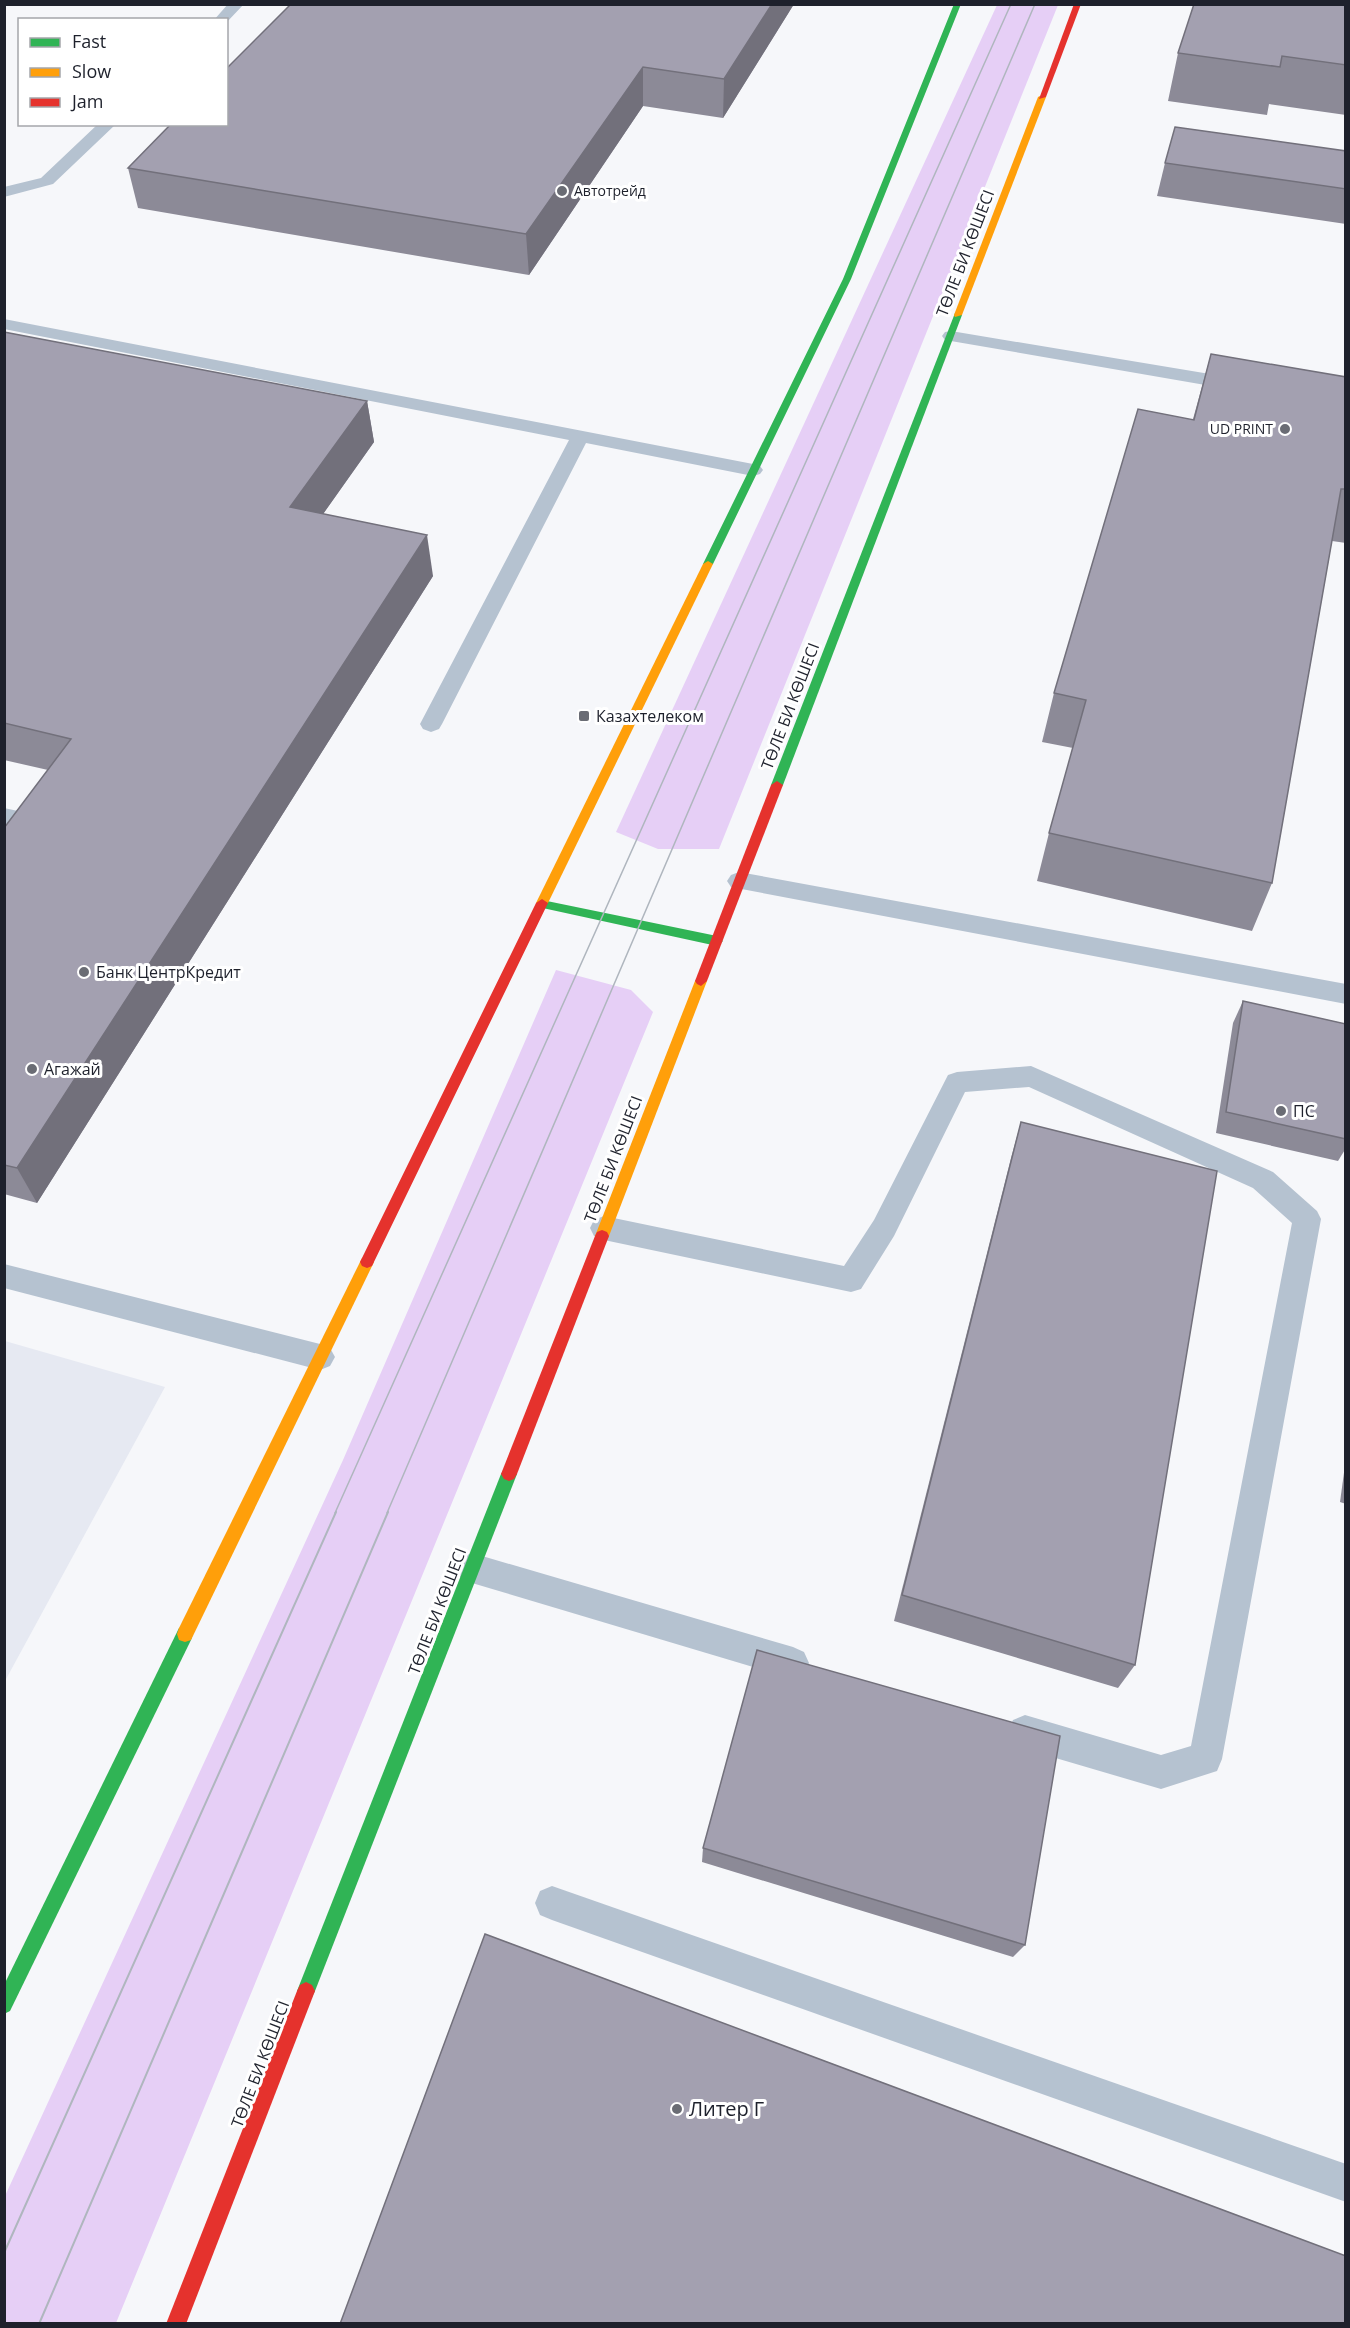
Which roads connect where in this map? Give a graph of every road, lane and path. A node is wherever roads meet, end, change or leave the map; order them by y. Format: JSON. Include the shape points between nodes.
{"nodes":[{"id":1,"x":237,"y":4,"type":"edge"},
{"id":2,"x":958,"y":4,"type":"edge"},
{"id":3,"x":1078,"y":4,"type":"edge"},
{"id":4,"x":223,"y":18,"type":"edge"},
{"id":5,"x":106,"y":126,"type":"edge"},
{"id":6,"x":4,"y":192,"type":"edge"},
{"id":7,"x":4,"y":324,"type":"edge"},
{"id":8,"x":951,"y":336,"type":"junction"},
{"id":9,"x":1253,"y":388,"type":"edge"},
{"id":10,"x":580,"y":436,"type":"junction"},
{"id":11,"x":753,"y":470,"type":"junction"},
{"id":12,"x":431,"y":724,"type":"dead end"},
{"id":13,"x":740,"y":881,"type":"junction"},
{"id":14,"x":542,"y":904,"type":"junction"},
{"id":15,"x":717,"y":941,"type":"junction"},
{"id":16,"x":1346,"y":994,"type":"edge"},
{"id":17,"x":604,"y":1228,"type":"junction"},
{"id":18,"x":4,"y":1276,"type":"edge"},
{"id":19,"x":320,"y":1357,"type":"junction"},
{"id":20,"x":472,"y":1568,"type":"junction"},
{"id":21,"x":821,"y":1671,"type":"edge"},
{"id":22,"x":1002,"y":1725,"type":"edge"},
{"id":23,"x":552,"y":1903,"type":"dead end"},
{"id":24,"x":4,"y":2005,"type":"edge"},
{"id":25,"x":1346,"y":2183,"type":"edge"},
{"id":26,"x":176,"y":2324,"type":"edge"}],
"edges":[{"from":1,"to":4,"type":"lane"},
{"from":2,"to":11,"type":"main road","via":[[847,279]]},
{"from":3,"to":8,"type":"main road","name":"ТӨЛЕ БИ КӨШЕСІ"},
{"from":5,"to":6,"type":"lane","via":[[47,181]]},
{"from":7,"to":10,"type":"lane"},
{"from":8,"to":9,"type":"lane"},
{"from":8,"to":13,"type":"main road","name":"ТӨЛЕ БИ КӨШЕСІ"},
{"from":10,"to":11,"type":"lane"},
{"from":10,"to":12,"type":"lane"},
{"from":11,"to":14,"type":"main road"},
{"from":13,"to":15,"type":"main road","name":"ТӨЛЕ БИ КӨШЕСІ"},
{"from":13,"to":16,"type":"lane"},
{"from":14,"to":15,"type":"main road"},
{"from":14,"to":19,"type":"main road"},
{"from":15,"to":17,"type":"main road","name":"ТӨЛЕ БИ КӨШЕСІ"},
{"from":17,"to":20,"type":"main road","name":"ТӨЛЕ БИ КӨШЕСІ"},
{"from":17,"to":22,"type":"lane","via":[[851,1280],[884,1228],[957,1082],[1031,1076],[1263,1180],[1307,1219],[1205,1759],[1161,1772]]},
{"from":18,"to":19,"type":"lane"},
{"from":19,"to":24,"type":"main road"},
{"from":20,"to":21,"type":"lane"},
{"from":20,"to":26,"type":"main road","name":"ТӨЛЕ БИ КӨШЕСІ"},
{"from":23,"to":25,"type":"lane"}]}
